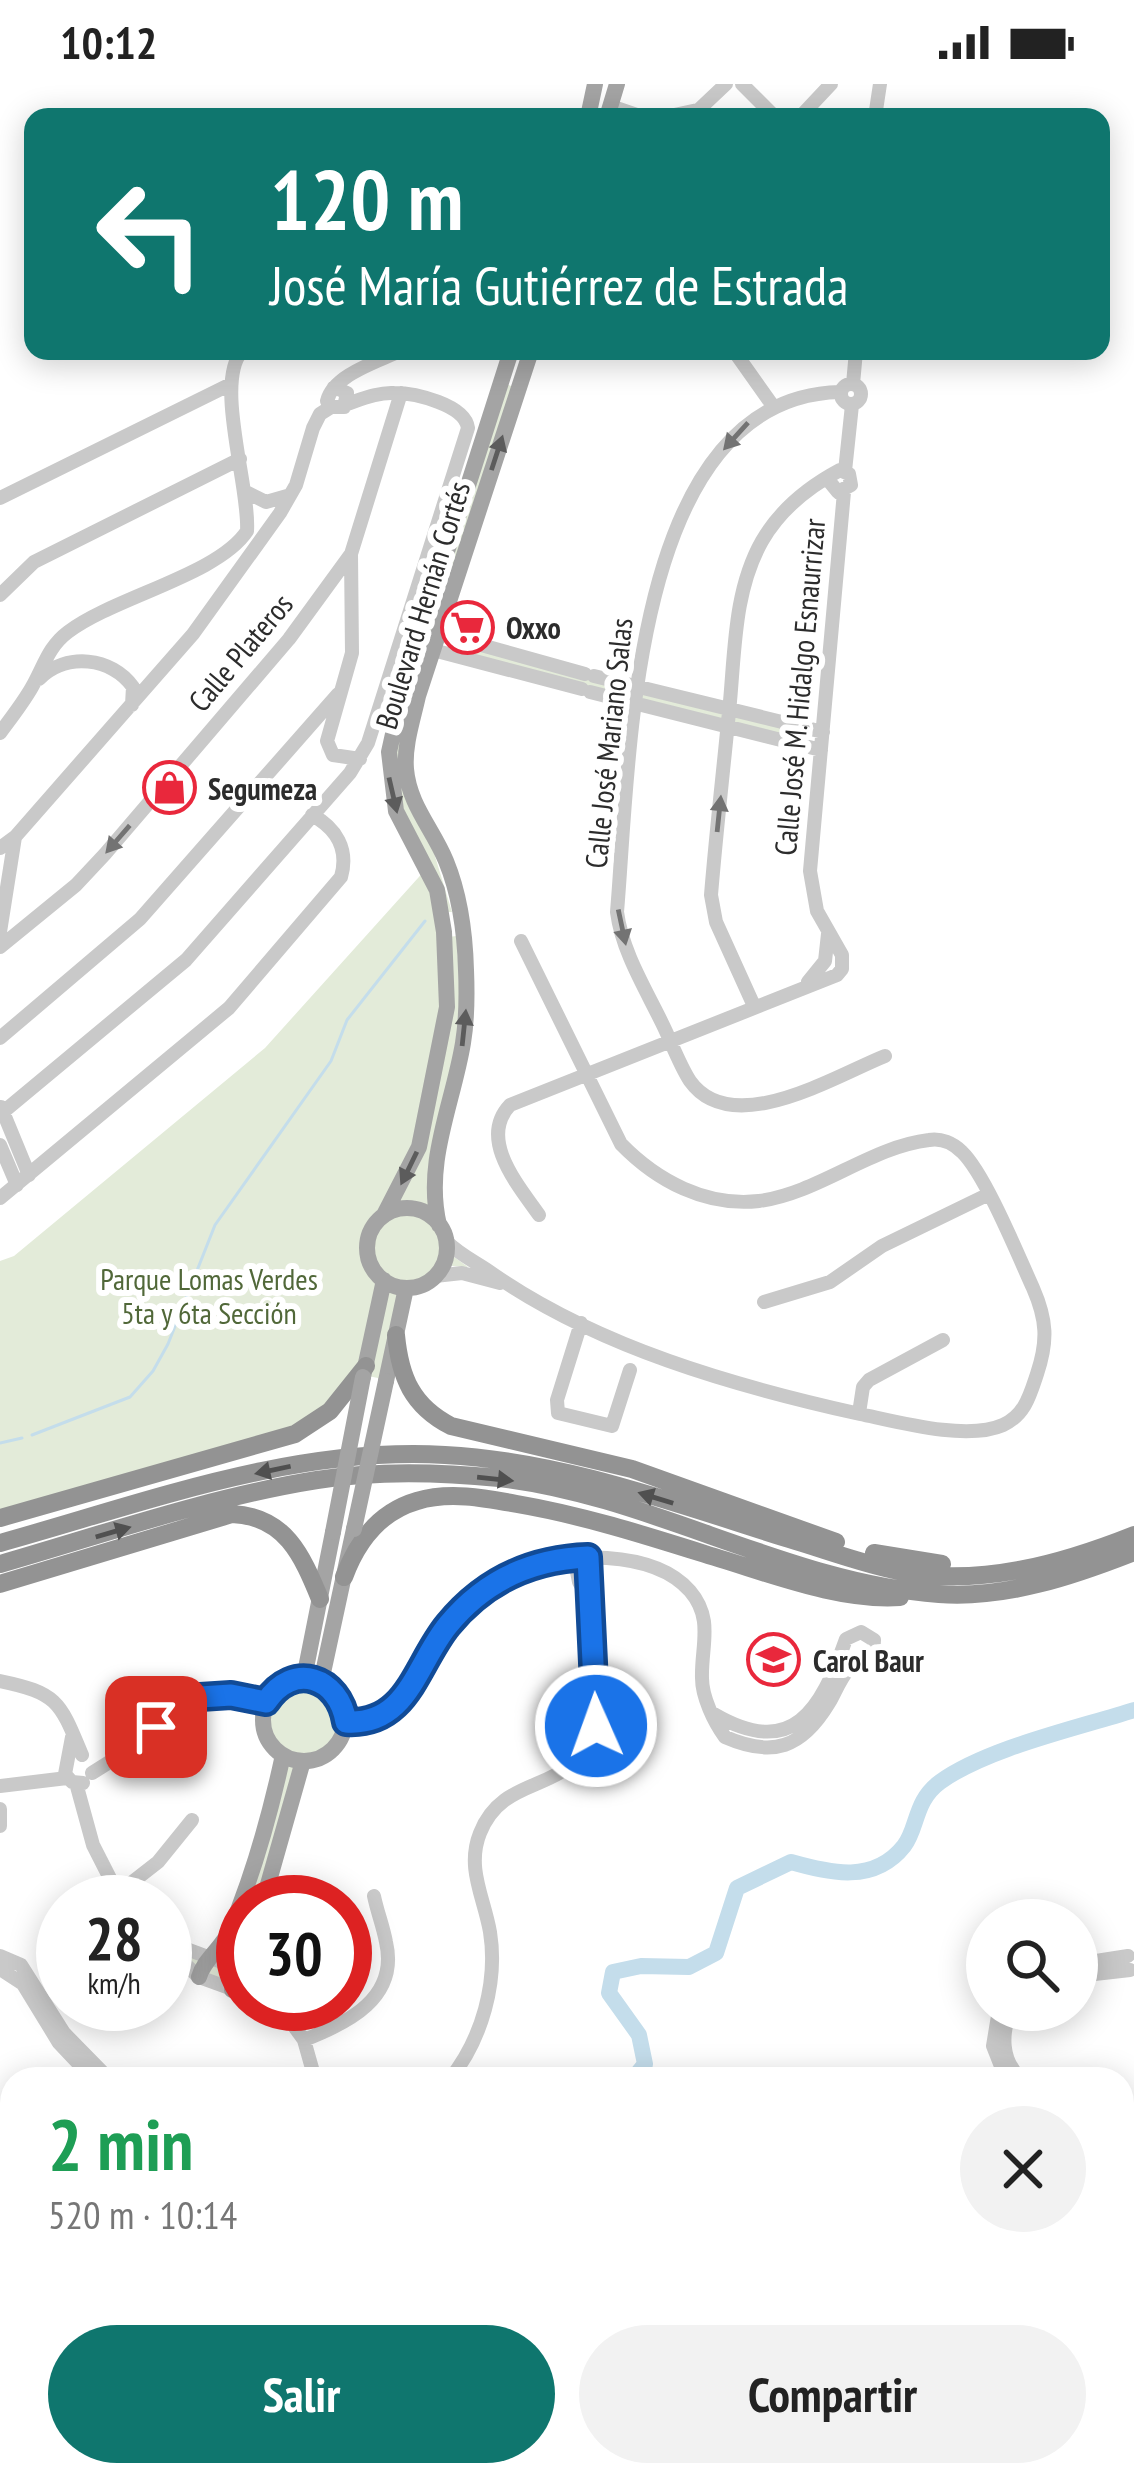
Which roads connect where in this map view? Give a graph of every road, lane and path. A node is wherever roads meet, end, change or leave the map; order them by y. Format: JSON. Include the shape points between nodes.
{"nodes":[{"id":1,"x":726,"y":84,"type":"edge"},
{"id":2,"x":742,"y":84,"type":"edge"},
{"id":3,"x":831,"y":84,"type":"edge"},
{"id":4,"x":702,"y":108,"type":"edge"},
{"id":5,"x":766,"y":108,"type":"edge"},
{"id":6,"x":808,"y":108,"type":"edge"},
{"id":7,"x":236,"y":360,"type":"edge"},
{"id":8,"x":384,"y":360,"type":"edge"},
{"id":9,"x":740,"y":360,"type":"edge"},
{"id":10,"x":854,"y":360,"type":"edge"},
{"id":11,"x":516,"y":365,"type":"edge"},
{"id":12,"x":231,"y":384,"type":"junction"},
{"id":13,"x":847,"y":388,"type":"junction"},
{"id":14,"x":401,"y":393,"type":"junction"},
{"id":15,"x":339,"y":405,"type":"junction"},
{"id":16,"x":773,"y":406,"type":"junction"},
{"id":17,"x":240,"y":459,"type":"junction"},
{"id":18,"x":845,"y":471,"type":"junction"},
{"id":19,"x":829,"y":481,"type":"junction"},
{"id":20,"x":246,"y":492,"type":"junction"},
{"id":21,"x":844,"y":492,"type":"junction"},
{"id":22,"x":292,"y":494,"type":"junction"},
{"id":23,"x":0,"y":498,"type":"edge"},
{"id":24,"x":351,"y":554,"type":"junction"},
{"id":25,"x":0,"y":595,"type":"edge"},
{"id":26,"x":436,"y":642,"type":"junction"},
{"id":27,"x":583,"y":682,"type":"junction"},
{"id":28,"x":34,"y":685,"type":"junction"},
{"id":29,"x":637,"y":687,"type":"junction"},
{"id":30,"x":338,"y":694,"type":"junction"},
{"id":31,"x":635,"y":704,"type":"junction"},
{"id":32,"x":132,"y":705,"type":"junction"},
{"id":33,"x":730,"y":709,"type":"junction"},
{"id":34,"x":728,"y":727,"type":"junction"},
{"id":35,"x":823,"y":732,"type":"junction"},
{"id":36,"x":0,"y":733,"type":"edge"},
{"id":37,"x":821,"y":750,"type":"junction"},
{"id":38,"x":360,"y":758,"type":"junction"},
{"id":39,"x":312,"y":815,"type":"junction"},
{"id":40,"x":14,"y":837,"type":"junction"},
{"id":41,"x":0,"y":848,"type":"edge"},
{"id":42,"x":452,"y":922,"type":"junction"},
{"id":43,"x":0,"y":932,"type":"edge"},
{"id":44,"x":521,"y":941,"type":"dead end"},
{"id":45,"x":0,"y":947,"type":"edge"},
{"id":46,"x":754,"y":1006,"type":"junction"},
{"id":47,"x":0,"y":1038,"type":"edge"},
{"id":48,"x":670,"y":1040,"type":"junction"},
{"id":49,"x":885,"y":1056,"type":"dead end"},
{"id":50,"x":585,"y":1075,"type":"junction"},
{"id":51,"x":2,"y":1109,"type":"edge"},
{"id":52,"x":0,"y":1145,"type":"edge"},
{"id":53,"x":23,"y":1180,"type":"junction"},
{"id":54,"x":987,"y":1196,"type":"junction"},
{"id":55,"x":0,"y":1198,"type":"edge"},
{"id":56,"x":384,"y":1215,"type":"junction"},
{"id":57,"x":539,"y":1215,"type":"dead end"},
{"id":58,"x":443,"y":1233,"type":"junction"},
{"id":59,"x":474,"y":1270,"type":"junction"},
{"id":60,"x":435,"y":1276,"type":"junction"},
{"id":61,"x":384,"y":1280,"type":"junction"},
{"id":62,"x":406,"y":1288,"type":"junction"},
{"id":63,"x":764,"y":1302,"type":"dead end"},
{"id":64,"x":581,"y":1323,"type":"junction"},
{"id":65,"x":396,"y":1335,"type":"junction"},
{"id":66,"x":943,"y":1340,"type":"dead end"},
{"id":67,"x":630,"y":1370,"type":"dead end"},
{"id":68,"x":364,"y":1371,"type":"junction"},
{"id":69,"x":859,"y":1413,"type":"junction"},
{"id":70,"x":0,"y":1518,"type":"edge"},
{"id":71,"x":1134,"y":1535,"type":"edge"},
{"id":72,"x":0,"y":1543,"type":"edge"},
{"id":73,"x":1134,"y":1552,"type":"edge"},
{"id":74,"x":581,"y":1557,"type":"junction"},
{"id":75,"x":0,"y":1564,"type":"edge"},
{"id":76,"x":1048,"y":1564,"type":"junction"},
{"id":77,"x":344,"y":1577,"type":"junction"},
{"id":78,"x":0,"y":1584,"type":"edge"},
{"id":79,"x":942,"y":1595,"type":"junction"},
{"id":80,"x":320,"y":1599,"type":"junction"},
{"id":81,"x":313,"y":1680,"type":"junction"},
{"id":82,"x":0,"y":1682,"type":"edge"},
{"id":83,"x":266,"y":1702,"type":"junction"},
{"id":84,"x":714,"y":1714,"type":"junction"},
{"id":85,"x":346,"y":1722,"type":"junction"},
{"id":86,"x":283,"y":1756,"type":"junction"},
{"id":87,"x":303,"y":1761,"type":"junction"},
{"id":88,"x":79,"y":1769,"type":"junction"},
{"id":89,"x":0,"y":1786,"type":"edge"},
{"id":90,"x":0,"y":1809,"type":"edge"},
{"id":91,"x":192,"y":1820,"type":"dead end"},
{"id":92,"x":0,"y":1826,"type":"edge"},
{"id":93,"x":108,"y":1875,"type":"edge"},
{"id":94,"x":144,"y":1875,"type":"edge"},
{"id":95,"x":271,"y":1875,"type":"edge"},
{"id":96,"x":374,"y":1896,"type":"dead end"},
{"id":97,"x":192,"y":1951,"type":"edge"},
{"id":98,"x":0,"y":1956,"type":"edge"},
{"id":99,"x":213,"y":1957,"type":"junction"},
{"id":100,"x":216,"y":1958,"type":"edge"},
{"id":101,"x":1132,"y":1962,"type":"edge"},
{"id":102,"x":1098,"y":1963,"type":"edge"},
{"id":103,"x":0,"y":1969,"type":"edge"},
{"id":104,"x":192,"y":1970,"type":"edge"},
{"id":105,"x":1098,"y":1971,"type":"edge"},
{"id":106,"x":199,"y":1977,"type":"junction"},
{"id":107,"x":216,"y":1983,"type":"edge"},
{"id":108,"x":299,"y":2031,"type":"edge"},
{"id":109,"x":996,"y":2031,"type":"edge"},
{"id":110,"x":1006,"y":2031,"type":"edge"},
{"id":111,"x":304,"y":2040,"type":"junction"},
{"id":112,"x":81,"y":2067,"type":"edge"},
{"id":113,"x":97,"y":2067,"type":"edge"},
{"id":114,"x":312,"y":2067,"type":"edge"},
{"id":115,"x":458,"y":2067,"type":"edge"},
{"id":116,"x":1001,"y":2067,"type":"edge"},
{"id":117,"x":1011,"y":2067,"type":"edge"}],
"edges":[{"from":1,"to":4,"type":"street"},
{"from":2,"to":5,"type":"street"},
{"from":3,"to":6,"type":"street"},
{"from":7,"to":12,"type":"street"},
{"from":8,"to":15,"type":"street","via":[[334,387],[347,393]]},
{"from":9,"to":16,"type":"street"},
{"from":10,"to":13,"type":"street"},
{"from":26,"to":11,"type":"main road","name":"Boulevard Hernán Cortés","one_way":true},
{"from":11,"to":42,"type":"main road","name":"Boulevard Hernán Cortés","one_way":true,"via":[[388,752],[396,811]]},
{"from":12,"to":17,"type":"street"},
{"from":12,"to":23,"type":"street"},
{"from":13,"to":16,"type":"street","name":"Calle José Mariano Salas"},
{"from":13,"to":18,"type":"street","via":[[861,392],[852,405]]},
{"from":14,"to":15,"type":"street"},
{"from":14,"to":24,"type":"street"},
{"from":14,"to":38,"type":"street","via":[[459,411],[468,428]]},
{"from":15,"to":22,"type":"street","via":[[320,413]]},
{"from":16,"to":29,"type":"street","name":"Calle José Mariano Salas","one_way":true,"via":[[735,434],[679,525],[652,599]]},
{"from":17,"to":20,"type":"street"},
{"from":17,"to":25,"type":"street","via":[[34,562]]},
{"from":18,"to":19,"type":"street"},
{"from":18,"to":21,"type":"street","via":[[851,484]]},
{"from":19,"to":21,"type":"street"},
{"from":19,"to":33,"type":"street","via":[[797,497],[754,555]]},
{"from":20,"to":22,"type":"street","via":[[266,502]]},
{"from":20,"to":28,"type":"street","via":[[247,531],[239,542],[69,631]]},
{"from":21,"to":35,"type":"street","name":"Calle José M. Hidalgo Esnaurrizar"},
{"from":22,"to":32,"type":"street"},
{"from":24,"to":30,"type":"street","via":[[352,653]]},
{"from":24,"to":45,"type":"street","name":"Calle Plateros","one_way":true,"via":[[105,854]]},
{"from":26,"to":27,"type":"street"},
{"from":26,"to":42,"type":"main road","name":"Boulevard Hernán Cortés","via":[[406,769],[414,803],[445,858]]},
{"from":27,"to":29,"type":"street"},
{"from":27,"to":31,"type":"street"},
{"from":28,"to":32,"type":"street","via":[[67,662],[109,666],[133,687]]},
{"from":28,"to":36,"type":"street"},
{"from":29,"to":31,"type":"street","name":"Calle José Mariano Salas"},
{"from":29,"to":33,"type":"street"},
{"from":30,"to":38,"type":"street","via":[[328,750]]},
{"from":30,"to":47,"type":"street","via":[[140,920]]},
{"from":31,"to":34,"type":"street"},
{"from":31,"to":48,"type":"street","name":"Calle José Mariano Salas","one_way":true,"via":[[619,926]]},
{"from":32,"to":40,"type":"street"},
{"from":33,"to":34,"type":"street"},
{"from":33,"to":35,"type":"street"},
{"from":34,"to":37,"type":"street"},
{"from":46,"to":34,"type":"street","one_way":true,"via":[[712,907]]},
{"from":35,"to":37,"type":"street","name":"Calle José M. Hidalgo Esnaurrizar"},
{"from":37,"to":46,"type":"street","name":"Calle José M. Hidalgo Esnaurrizar","via":[[810,871],[828,934],[825,962],[803,986]]},
{"from":38,"to":39,"type":"street"},
{"from":39,"to":51,"type":"street","via":[[186,960]]},
{"from":39,"to":53,"type":"street","via":[[338,838],[341,877],[229,1008]]},
{"from":40,"to":41,"type":"street"},
{"from":40,"to":43,"type":"street"},
{"from":42,"to":56,"type":"main road","name":"Boulevard Hernán Cortés","one_way":true,"via":[[447,1006],[419,1147]]},
{"from":58,"to":42,"type":"main road","name":"Boulevard Hernán Cortés","one_way":true,"via":[[434,1168],[466,1004]]},
{"from":44,"to":50,"type":"street"},
{"from":46,"to":48,"type":"street"},
{"from":48,"to":49,"type":"street","name":"Calle José Mariano Salas","via":[[691,1082],[738,1108]]},
{"from":48,"to":50,"type":"street"},
{"from":50,"to":54,"type":"street","via":[[621,1144],[684,1190],[761,1201],[936,1139],[963,1152]]},
{"from":50,"to":57,"type":"street","via":[[510,1105],[500,1118],[502,1153]]},
{"from":51,"to":53,"type":"street"},
{"from":52,"to":53,"type":"street"},
{"from":53,"to":55,"type":"street"},
{"from":54,"to":63,"type":"street","via":[[882,1246],[830,1282]]},
{"from":54,"to":69,"type":"street","via":[[1044,1312],[1046,1348],[1027,1405],[1007,1424],[980,1431]]},
{"from":56,"to":58,"type":"main road","via":[[426,1213]]},
{"from":56,"to":61,"type":"main road","via":[[367,1248]]},
{"from":58,"to":59,"type":"street"},
{"from":58,"to":60,"type":"main road","via":[[445,1259]]},
{"from":59,"to":60,"type":"street"},
{"from":59,"to":64,"type":"street"},
{"from":60,"to":62,"type":"main road"},
{"from":61,"to":62,"type":"main road"},
{"from":61,"to":68,"type":"main road"},
{"from":62,"to":65,"type":"main road"},
{"from":64,"to":67,"type":"street","via":[[558,1413],[612,1426]]},
{"from":64,"to":69,"type":"street","via":[[735,1381]]},
{"from":65,"to":76,"type":"highway","via":[[410,1390],[451,1426],[632,1469],[888,1556]]},
{"from":65,"to":77,"type":"main road","bridge":true},
{"from":66,"to":69,"type":"street","via":[[868,1380]]},
{"from":68,"to":70,"type":"highway","via":[[330,1411],[295,1434]]},
{"from":68,"to":80,"type":"main road","bridge":true},
{"from":71,"to":76,"type":"highway"},
{"from":76,"to":72,"type":"highway","one_way":true,"via":[[973,1575],[902,1572],[573,1474],[382,1453],[218,1482]]},
{"from":73,"to":79,"type":"highway","via":[[1019,1588]]},
{"from":74,"to":84,"type":"street","via":[[666,1571],[692,1593],[704,1614],[702,1680]]},
{"from":74,"to":85,"type":"street","via":[[527,1567],[480,1593],[447,1625],[391,1712]]},
{"from":74,"to":115,"type":"street","via":[[596,1726],[575,1765],[506,1797],[478,1836],[473,1863],[490,1930],[489,1993]]},
{"from":75,"to":79,"type":"highway","one_way":true,"via":[[316,1480],[427,1472],[563,1490],[873,1585]]},
{"from":77,"to":79,"type":"highway","via":[[381,1520],[414,1502],[463,1497],[555,1511],[879,1599]]},
{"from":77,"to":81,"type":"main road"},
{"from":78,"to":80,"type":"highway","via":[[232,1514],[280,1528]]},
{"from":80,"to":81,"type":"main road"},
{"from":81,"to":83,"type":"main road","via":[[281,1685]]},
{"from":81,"to":85,"type":"main road","via":[[335,1691]]},
{"from":82,"to":88,"type":"street","via":[[54,1698]]},
{"from":83,"to":86,"type":"main road","via":[[265,1732]]},
{"from":83,"to":88,"type":"street","via":[[208,1697],[170,1710],[146,1738]]},
{"from":84,"to":84,"type":"street","via":[[725,1737],[747,1747],[800,1738],[849,1670],[873,1655],[874,1640],[861,1632],[846,1639],[793,1727],[767,1735]]},
{"from":85,"to":87,"type":"main road","via":[[333,1750]]},
{"from":86,"to":87,"type":"main road"},
{"from":86,"to":99,"type":"main road","via":[[245,1894]]},
{"from":87,"to":95,"type":"main road"},
{"from":88,"to":89,"type":"street"},
{"from":88,"to":93,"type":"street","via":[[93,1845]]},
{"from":90,"to":92,"type":"street"},
{"from":91,"to":94,"type":"street"},
{"from":96,"to":111,"type":"street","via":[[387,1945],[379,1991],[346,2024]]},
{"from":97,"to":99,"type":"street"},
{"from":98,"to":113,"type":"street","via":[[21,1965],[64,2033]]},
{"from":99,"to":100,"type":"street"},
{"from":99,"to":106,"type":"main road"},
{"from":101,"to":102,"type":"street"},
{"from":101,"to":105,"type":"street"},
{"from":103,"to":112,"type":"street","via":[[22,1984]]},
{"from":104,"to":106,"type":"street"},
{"from":106,"to":107,"type":"street"},
{"from":108,"to":111,"type":"street"},
{"from":109,"to":116,"type":"street"},
{"from":110,"to":117,"type":"street"},
{"from":111,"to":114,"type":"street"}]}
